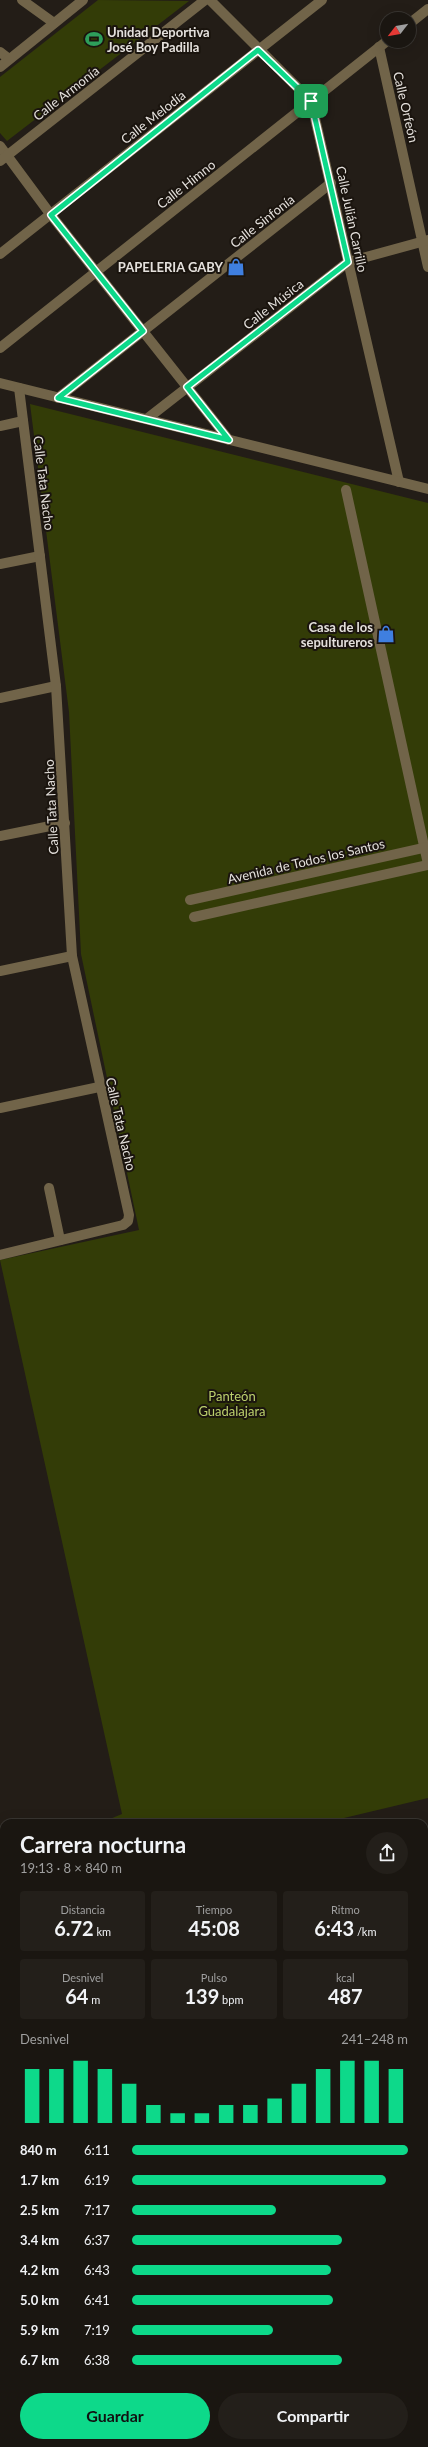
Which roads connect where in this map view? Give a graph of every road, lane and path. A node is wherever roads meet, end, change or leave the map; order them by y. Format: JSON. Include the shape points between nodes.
{"nodes":[{"id":1,"x":22,"y":0,"type":"edge"},
{"id":2,"x":83,"y":0,"type":"edge"},
{"id":3,"x":205,"y":0,"type":"edge"},
{"id":4,"x":210,"y":0,"type":"edge"},
{"id":5,"x":322,"y":0,"type":"edge"},
{"id":6,"x":428,"y":9,"type":"edge"},
{"id":7,"x":416,"y":18,"type":"edge"},
{"id":8,"x":54,"y":23,"type":"junction"},
{"id":9,"x":380,"y":46,"type":"edge"},
{"id":10,"x":384,"y":48,"type":"edge"},
{"id":11,"x":258,"y":50,"type":"junction"},
{"id":12,"x":0,"y":52,"type":"edge"},
{"id":13,"x":10,"y":59,"type":"junction"},
{"id":14,"x":0,"y":67,"type":"edge"},
{"id":15,"x":311,"y":101,"type":"junction"},
{"id":16,"x":0,"y":146,"type":"edge"},
{"id":17,"x":4,"y":158,"type":"edge"},
{"id":18,"x":331,"y":183,"type":"junction"},
{"id":19,"x":51,"y":215,"type":"junction"},
{"id":20,"x":425,"y":240,"type":"edge"},
{"id":21,"x":0,"y":254,"type":"edge"},
{"id":22,"x":348,"y":262,"type":"junction"},
{"id":23,"x":428,"y":267,"type":"edge"},
{"id":24,"x":96,"y":272,"type":"junction"},
{"id":25,"x":143,"y":331,"type":"junction"},
{"id":26,"x":0,"y":348,"type":"edge"},
{"id":27,"x":0,"y":383,"type":"edge"},
{"id":28,"x":187,"y":387,"type":"junction"},
{"id":29,"x":19,"y":388,"type":"junction"},
{"id":30,"x":58,"y":398,"type":"junction"},
{"id":31,"x":148,"y":418,"type":"junction"},
{"id":32,"x":23,"y":421,"type":"junction"},
{"id":33,"x":0,"y":426,"type":"edge"},
{"id":34,"x":229,"y":440,"type":"junction"},
{"id":35,"x":399,"y":482,"type":"junction"},
{"id":36,"x":428,"y":489,"type":"edge"},
{"id":37,"x":346,"y":490,"type":"dead end"},
{"id":38,"x":40,"y":556,"type":"junction"},
{"id":39,"x":0,"y":564,"type":"edge"},
{"id":40,"x":56,"y":686,"type":"junction"},
{"id":41,"x":0,"y":698,"type":"edge"},
{"id":42,"x":65,"y":823,"type":"junction"},
{"id":43,"x":0,"y":836,"type":"edge"},
{"id":44,"x":426,"y":847,"type":"edge"},
{"id":45,"x":428,"y":864,"type":"edge"},
{"id":46,"x":190,"y":900,"type":"dead end"},
{"id":47,"x":194,"y":917,"type":"dead end"},
{"id":48,"x":72,"y":956,"type":"junction"},
{"id":49,"x":0,"y":971,"type":"edge"},
{"id":50,"x":99,"y":1087,"type":"junction"},
{"id":51,"x":0,"y":1108,"type":"edge"},
{"id":52,"x":48,"y":1188,"type":"dead end"},
{"id":53,"x":60,"y":1240,"type":"junction"},
{"id":54,"x":0,"y":1255,"type":"edge"}],
"edges":[{"from":1,"to":8,"type":"street"},
{"from":2,"to":8,"type":"street"},
{"from":3,"to":17,"type":"street","name":"Calle Armonía"},
{"from":4,"to":11,"type":"street"},
{"from":5,"to":11,"type":"street","name":"Calle Melodía"},
{"from":6,"to":7,"type":"street"},
{"from":8,"to":13,"type":"street"},
{"from":9,"to":15,"type":"street","name":"Calle Himno"},
{"from":10,"to":20,"type":"street","name":"Calle Orfeón"},
{"from":11,"to":15,"type":"street"},
{"from":11,"to":19,"type":"street","name":"Calle Melodía"},
{"from":12,"to":13,"type":"street"},
{"from":13,"to":14,"type":"street"},
{"from":15,"to":18,"type":"street","name":"Calle Julián Carrillo"},
{"from":15,"to":24,"type":"street","name":"Calle Himno"},
{"from":16,"to":17,"type":"street"},
{"from":17,"to":19,"type":"street"},
{"from":18,"to":22,"type":"street","name":"Calle Julián Carrillo"},
{"from":18,"to":25,"type":"street","name":"Calle Sinfonía"},
{"from":19,"to":21,"type":"street","name":"Calle Melodía"},
{"from":19,"to":24,"type":"street"},
{"from":20,"to":22,"type":"street","name":"Calle Música"},
{"from":20,"to":23,"type":"street","name":"Calle Orfeón"},
{"from":22,"to":28,"type":"street","name":"Calle Música"},
{"from":22,"to":35,"type":"street","name":"Calle Julián Carrillo"},
{"from":24,"to":25,"type":"street"},
{"from":24,"to":26,"type":"street","name":"Calle Himno"},
{"from":25,"to":28,"type":"street"},
{"from":25,"to":30,"type":"street","name":"Calle Sinfonía"},
{"from":27,"to":29,"type":"street"},
{"from":28,"to":31,"type":"street","name":"Calle Música"},
{"from":28,"to":34,"type":"street"},
{"from":29,"to":30,"type":"street"},
{"from":29,"to":32,"type":"street","name":"Calle Tata Nacho"},
{"from":30,"to":31,"type":"street"},
{"from":31,"to":34,"type":"street"},
{"from":32,"to":33,"type":"street"},
{"from":32,"to":38,"type":"street","name":"Calle Tata Nacho"},
{"from":34,"to":35,"type":"street"},
{"from":35,"to":36,"type":"street"},
{"from":37,"to":44,"type":"street"},
{"from":38,"to":39,"type":"street"},
{"from":38,"to":40,"type":"street","name":"Calle Tata Nacho"},
{"from":40,"to":41,"type":"street"},
{"from":40,"to":42,"type":"street","name":"Calle Tata Nacho"},
{"from":42,"to":43,"type":"street"},
{"from":42,"to":48,"type":"street","name":"Calle Tata Nacho"},
{"from":44,"to":45,"type":"street"},
{"from":44,"to":46,"type":"street","name":"Avenida de Todos los Santos"},
{"from":45,"to":47,"type":"street"},
{"from":48,"to":49,"type":"street"},
{"from":48,"to":50,"type":"street","name":"Calle Tata Nacho"},
{"from":50,"to":51,"type":"street"},
{"from":50,"to":53,"type":"street","name":"Calle Tata Nacho","via":[[129,1215],[128,1221],[123,1225]]},
{"from":52,"to":53,"type":"street"},
{"from":53,"to":54,"type":"street"}]}
